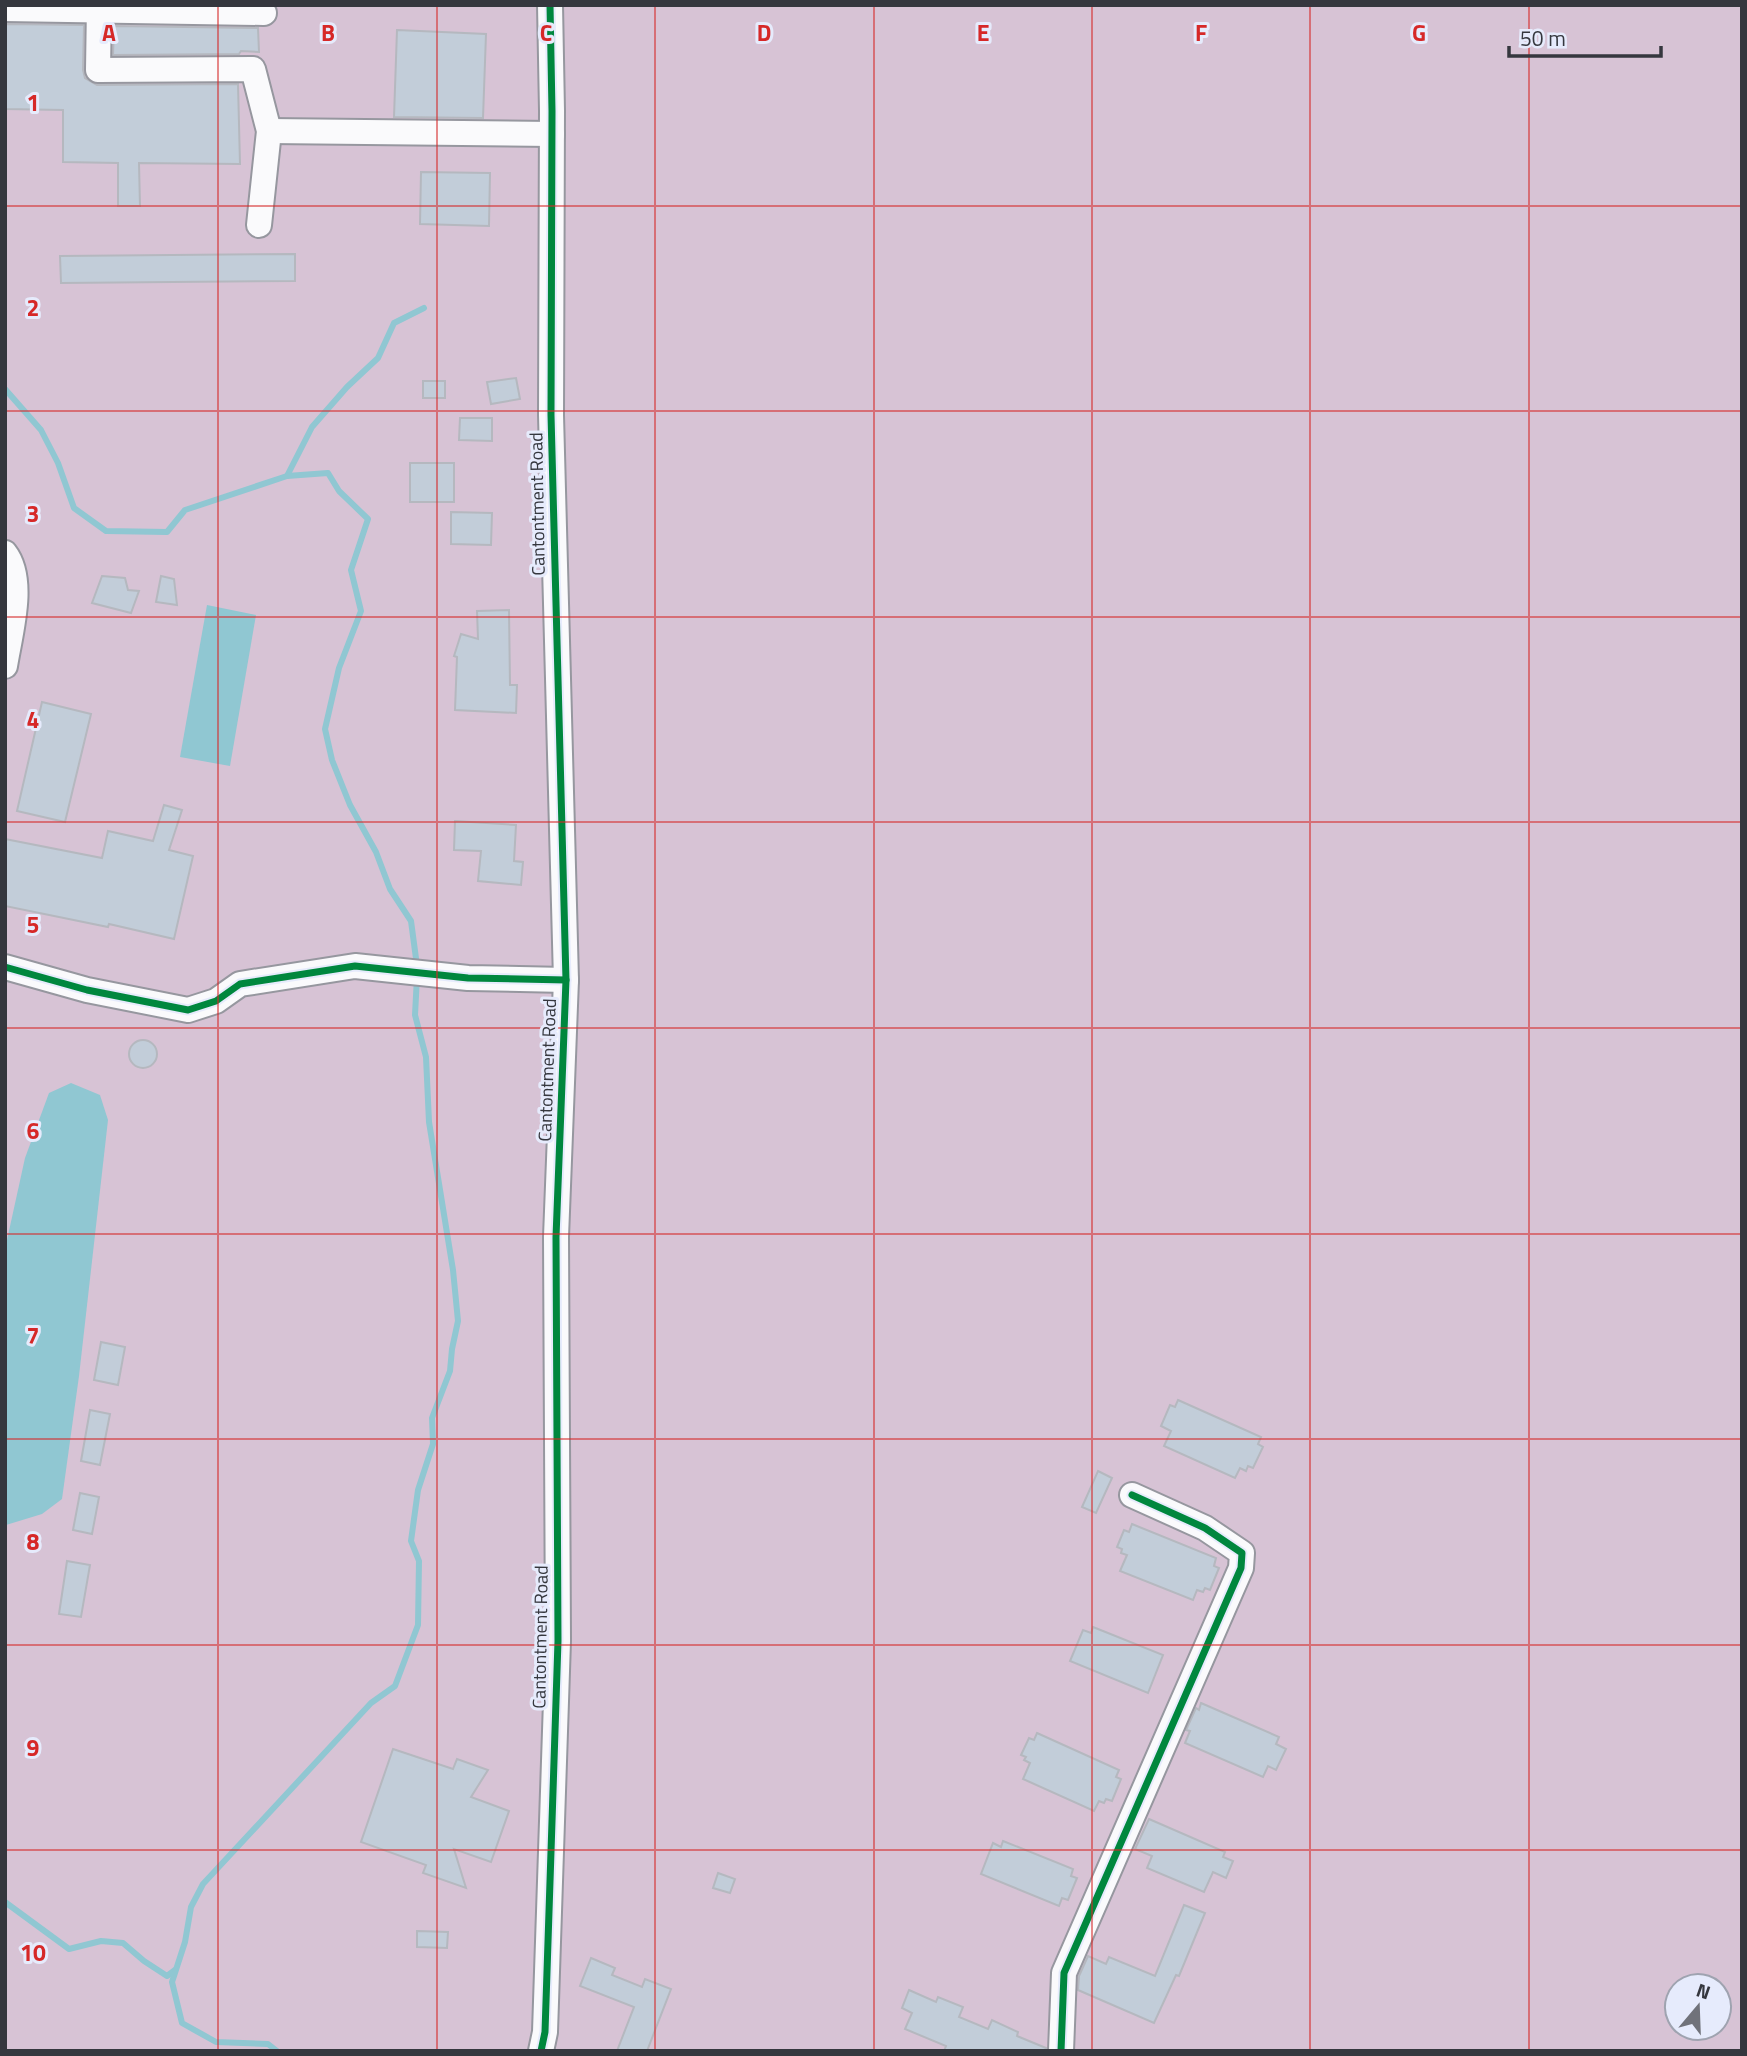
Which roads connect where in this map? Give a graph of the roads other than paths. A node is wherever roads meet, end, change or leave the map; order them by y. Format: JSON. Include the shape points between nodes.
{"nodes":[{"id":1,"x":550,"y":5,"type":"edge"},
{"id":2,"x":99,"y":8,"type":"edge"},
{"id":3,"x":5,"y":9,"type":"edge"},
{"id":4,"x":264,"y":13,"type":"dead end"},
{"id":5,"x":269,"y":131,"type":"junction"},
{"id":6,"x":552,"y":134,"type":"junction"},
{"id":7,"x":260,"y":225,"type":"dead end"},
{"id":8,"x":5,"y":553,"type":"edge"},
{"id":9,"x":5,"y":666,"type":"edge"},
{"id":10,"x":5,"y":967,"type":"edge"},
{"id":11,"x":566,"y":980,"type":"junction"},
{"id":12,"x":1132,"y":1494,"type":"dead end"},
{"id":13,"x":548,"y":2045,"type":"edge"},
{"id":14,"x":1060,"y":2051,"type":"edge"}],
"edges":[{"from":1,"to":6,"type":"street","name":"Cantontment Road"},
{"from":2,"to":3,"type":"street"},
{"from":2,"to":4,"type":"street"},
{"from":2,"to":5,"type":"street","via":[[98,70],[253,69]]},
{"from":5,"to":6,"type":"street"},
{"from":5,"to":7,"type":"street"},
{"from":6,"to":11,"type":"street","name":"Cantontment Road","via":[[551,428]]},
{"from":8,"to":9,"type":"street","via":[[12,562],[16,585]]},
{"from":10,"to":11,"type":"street","via":[[87,990],[188,1010],[216,1001],[240,984],[355,966],[468,978]]},
{"from":11,"to":13,"type":"street","name":"Cantontment Road","via":[[556,1237],[558,1641]]},
{"from":12,"to":14,"type":"street","via":[[1233,1546],[1242,1553],[1241,1568],[1064,1973]]}]}
